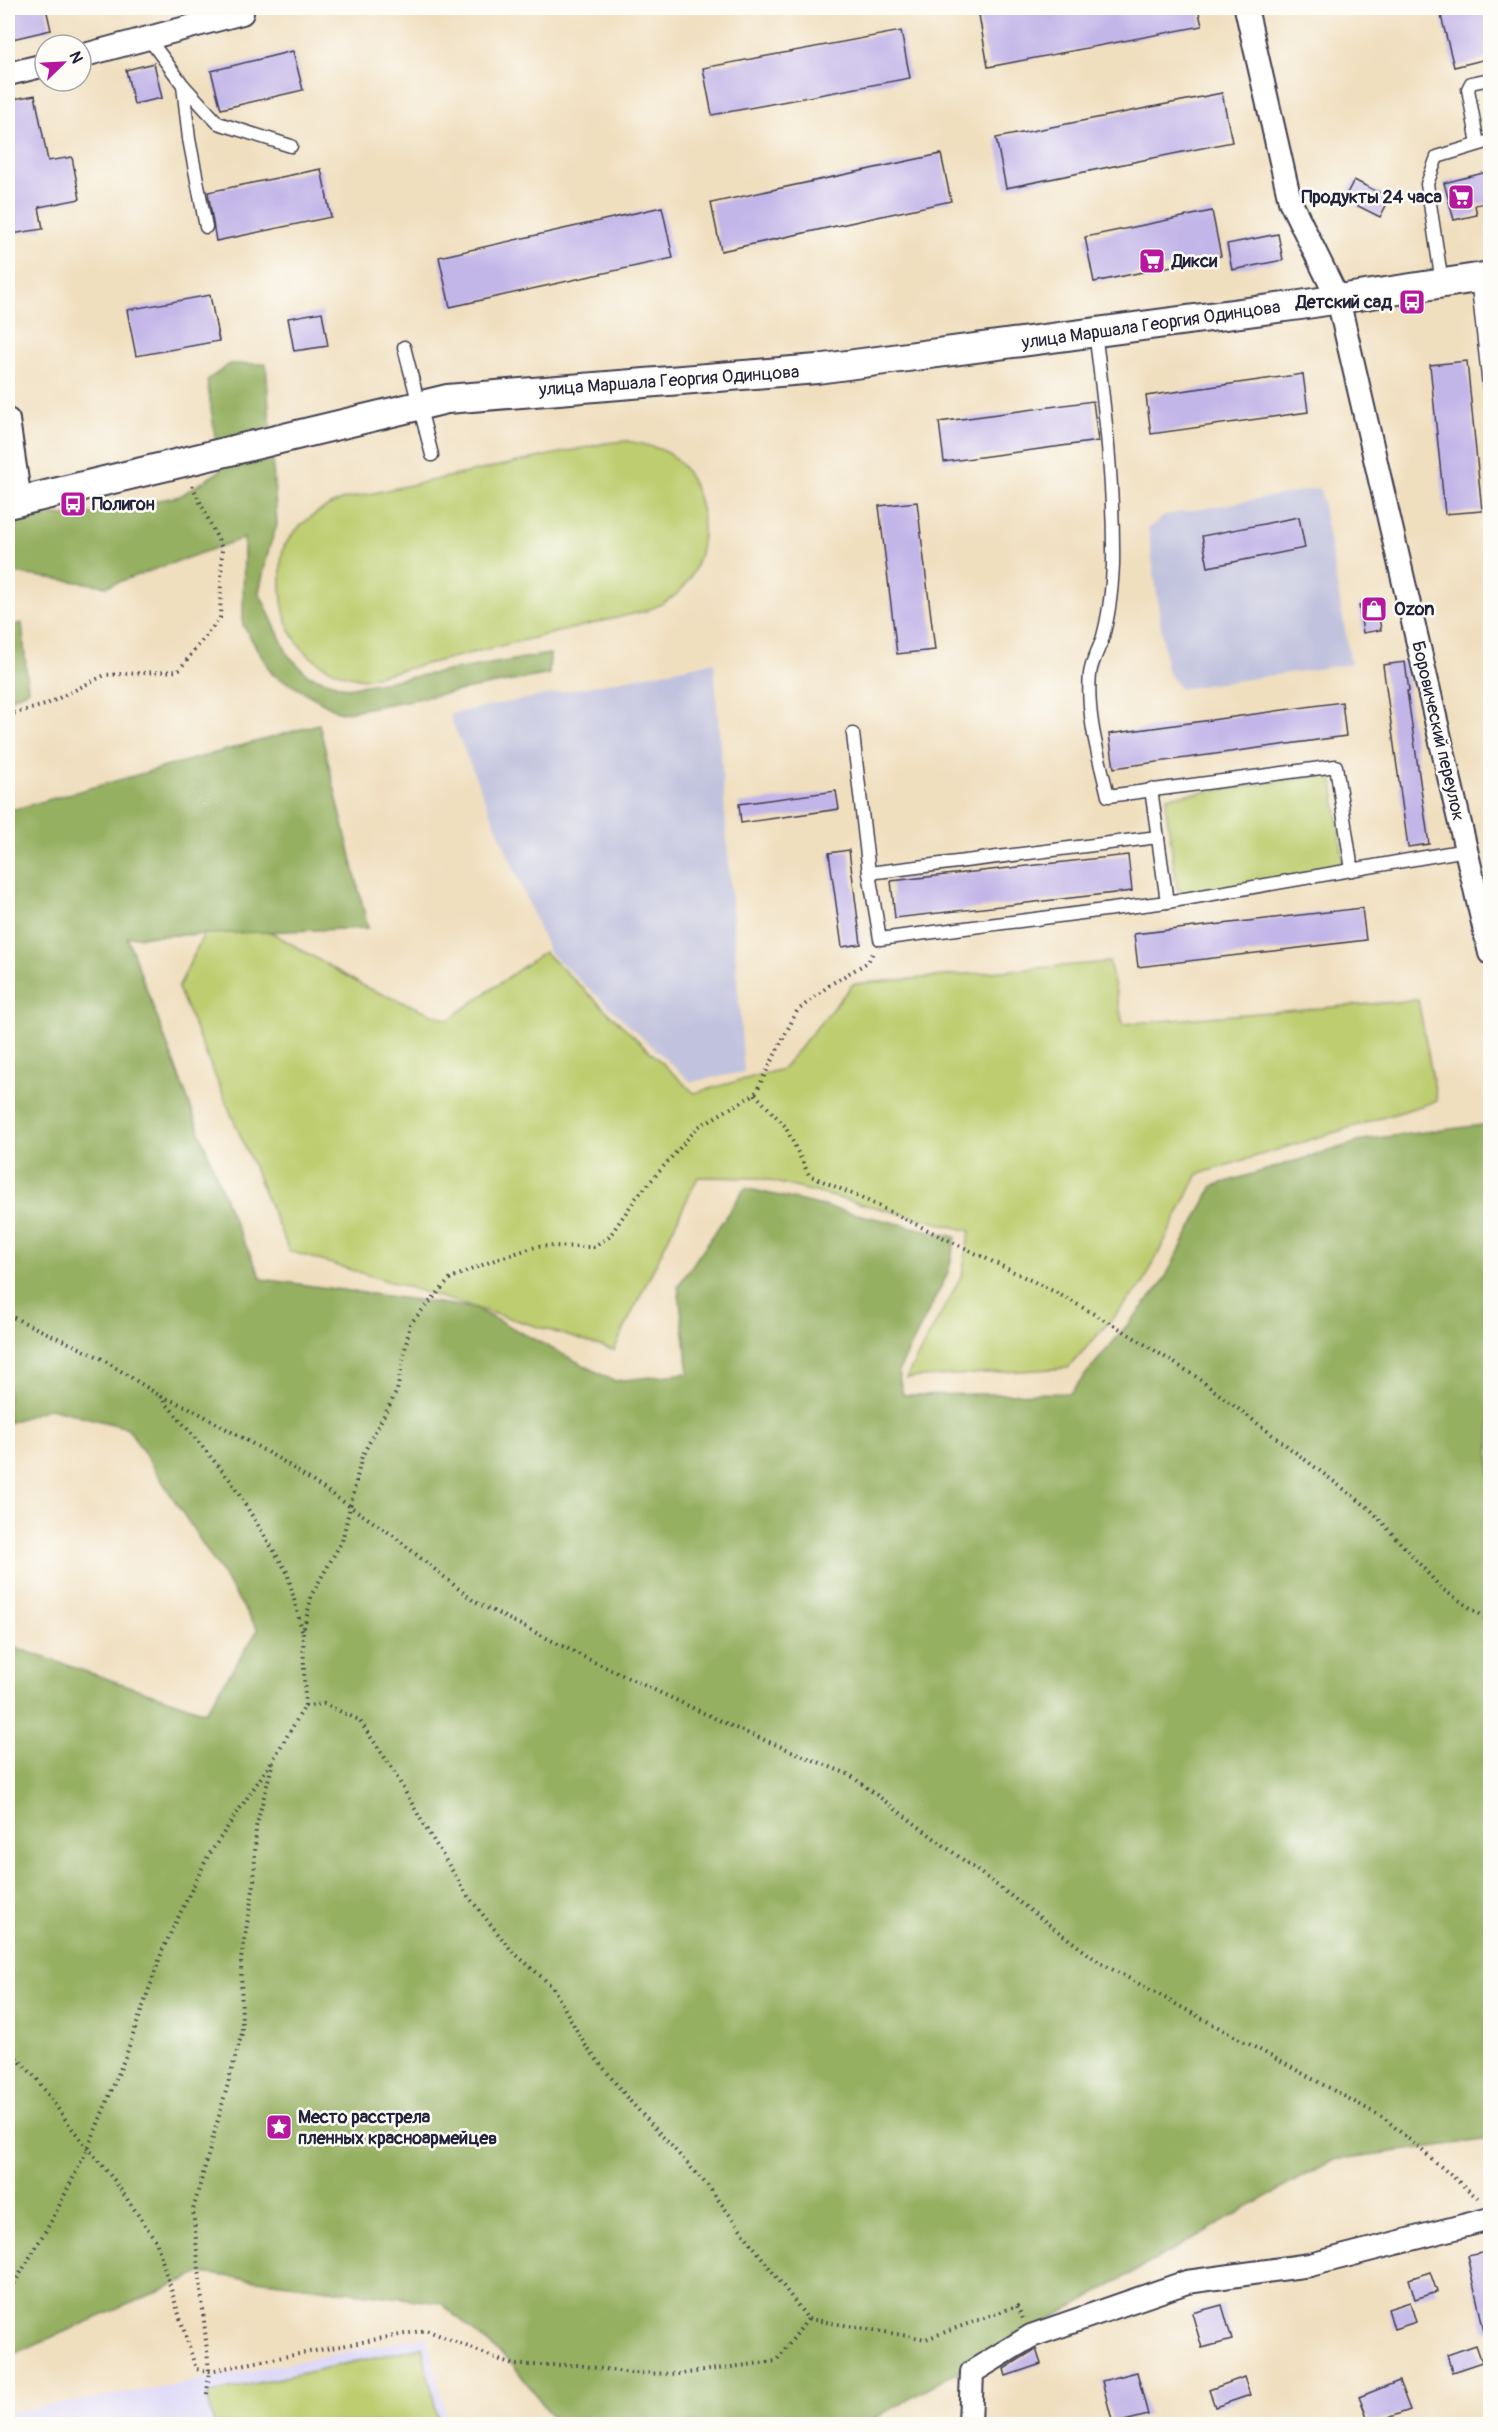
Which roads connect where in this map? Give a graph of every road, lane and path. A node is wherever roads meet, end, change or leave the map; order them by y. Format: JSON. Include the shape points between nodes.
{"nodes":[{"id":1,"x":1246,"y":8,"type":"edge"},
{"id":2,"x":242,"y":13,"type":"dead end"},
{"id":3,"x":149,"y":39,"type":"junction"},
{"id":4,"x":93,"y":53,"type":"edge"},
{"id":5,"x":33,"y":68,"type":"edge"},
{"id":6,"x":8,"y":74,"type":"edge"},
{"id":7,"x":1491,"y":78,"type":"edge"},
{"id":8,"x":183,"y":85,"type":"junction"},
{"id":9,"x":1484,"y":142,"type":"edge"},
{"id":10,"x":291,"y":146,"type":"dead end"},
{"id":11,"x":206,"y":227,"type":"dead end"},
{"id":12,"x":1484,"y":277,"type":"edge"},
{"id":13,"x":1442,"y":284,"type":"junction"},
{"id":14,"x":1338,"y":299,"type":"junction"},
{"id":15,"x":1095,"y":332,"type":"junction"},
{"id":16,"x":404,"y":347,"type":"dead end"},
{"id":17,"x":1490,"y":394,"type":"edge"},
{"id":18,"x":419,"y":404,"type":"junction"},
{"id":19,"x":8,"y":420,"type":"edge"},
{"id":20,"x":432,"y":455,"type":"dead end"},
{"id":21,"x":182,"y":461,"type":"junction"},
{"id":22,"x":14,"y":502,"type":"edge"},
{"id":23,"x":8,"y":715,"type":"edge"},
{"id":24,"x":853,"y":734,"type":"dead end"},
{"id":25,"x":1150,"y":789,"type":"junction"},
{"id":26,"x":1158,"y":837,"type":"junction"},
{"id":27,"x":1466,"y":850,"type":"junction"},
{"id":28,"x":1352,"y":870,"type":"junction"},
{"id":29,"x":869,"y":873,"type":"junction"},
{"id":30,"x":1167,"y":902,"type":"junction"},
{"id":31,"x":1486,"y":909,"type":"edge"},
{"id":32,"x":880,"y":939,"type":"junction"},
{"id":33,"x":1491,"y":953,"type":"edge"},
{"id":34,"x":755,"y":1094,"type":"junction"},
{"id":35,"x":8,"y":1315,"type":"edge"},
{"id":36,"x":160,"y":1396,"type":"junction"},
{"id":37,"x":350,"y":1507,"type":"junction"},
{"id":38,"x":1491,"y":1621,"type":"edge"},
{"id":39,"x":303,"y":1632,"type":"junction"},
{"id":40,"x":305,"y":1706,"type":"junction"},
{"id":41,"x":274,"y":1758,"type":"junction"},
{"id":42,"x":8,"y":2049,"type":"edge"},
{"id":43,"x":88,"y":2148,"type":"junction"},
{"id":44,"x":1486,"y":2210,"type":"edge"},
{"id":45,"x":8,"y":2294,"type":"edge"},
{"id":46,"x":808,"y":2319,"type":"junction"},
{"id":47,"x":1031,"y":2337,"type":"junction"},
{"id":48,"x":209,"y":2371,"type":"junction"},
{"id":49,"x":207,"y":2394,"type":"dead end"},
{"id":50,"x":970,"y":2424,"type":"edge"}],
"edges":[{"from":1,"to":14,"type":"street","name":"Боровический переулок","via":[[1290,201]]},
{"from":2,"to":3,"type":"street"},
{"from":3,"to":4,"type":"street"},
{"from":3,"to":8,"type":"lane"},
{"from":5,"to":6,"type":"street"},
{"from":7,"to":9,"type":"lane","via":[[1471,83],[1468,89]]},
{"from":8,"to":10,"type":"lane","via":[[218,123]]},
{"from":8,"to":11,"type":"lane"},
{"from":9,"to":13,"type":"lane","via":[[1437,158],[1427,184]]},
{"from":12,"to":13,"type":"street","name":"улица Маршала Георгия Одинцова"},
{"from":12,"to":17,"type":"lane"},
{"from":13,"to":14,"type":"street","name":"улица Маршала Георгия Одинцова"},
{"from":14,"to":15,"type":"street","name":"улица Маршала Георгия Одинцова"},
{"from":14,"to":27,"type":"street","name":"Боровический переулок"},
{"from":15,"to":18,"type":"street","name":"улица Маршала Георгия Одинцова","via":[[817,369]]},
{"from":15,"to":25,"type":"lane","via":[[1107,429],[1113,565],[1102,639],[1090,673],[1094,729],[1108,796]]},
{"from":16,"to":18,"type":"lane"},
{"from":18,"to":20,"type":"lane"},
{"from":18,"to":21,"type":"street","name":"улица Маршала Георгия Одинцова"},
{"from":19,"to":22,"type":"street"},
{"from":21,"to":22,"type":"street","name":"улица Маршала Георгия Одинцова"},
{"from":21,"to":23,"type":"path","via":[[222,548],[220,618],[178,671],[105,675],[45,705]]},
{"from":24,"to":29,"type":"lane"},
{"from":25,"to":26,"type":"lane"},
{"from":25,"to":28,"type":"lane","via":[[1336,766]]},
{"from":26,"to":29,"type":"lane"},
{"from":26,"to":30,"type":"lane"},
{"from":27,"to":28,"type":"lane"},
{"from":27,"to":31,"type":"street","name":"Боровический переулок"},
{"from":28,"to":30,"type":"lane"},
{"from":29,"to":32,"type":"lane"},
{"from":30,"to":32,"type":"lane"},
{"from":31,"to":33,"type":"street","name":"Боровический переулок"},
{"from":32,"to":34,"type":"path","via":[[868,962],[797,1011]]},
{"from":34,"to":37,"type":"path","via":[[698,1127],[636,1198],[609,1238],[593,1247],[539,1246],[451,1278],[410,1324],[397,1391],[362,1456]]},
{"from":34,"to":38,"type":"path","via":[[785,1126],[809,1175],[1057,1293],[1195,1376],[1370,1509],[1442,1588]]},
{"from":35,"to":36,"type":"path","via":[[99,1357]]},
{"from":36,"to":37,"type":"path","via":[[188,1407],[250,1443]]},
{"from":36,"to":39,"type":"path","via":[[230,1480],[287,1572]]},
{"from":37,"to":39,"type":"path","via":[[342,1541],[312,1594]]},
{"from":37,"to":44,"type":"path","via":[[391,1534],[475,1602],[729,1725],[850,1775],[1099,1962],[1384,2118]]},
{"from":39,"to":40,"type":"path"},
{"from":40,"to":41,"type":"path"},
{"from":40,"to":46,"type":"path","via":[[324,1704],[359,1720],[468,1896],[511,1950],[552,1986],[585,2045],[708,2186]]},
{"from":41,"to":43,"type":"path","via":[[208,1856],[163,1949]]},
{"from":41,"to":48,"type":"path","via":[[256,1827],[254,1884],[241,1959],[242,2033],[192,2210]]},
{"from":42,"to":43,"type":"path","via":[[37,2079]]},
{"from":43,"to":45,"type":"path","via":[[52,2220]]},
{"from":43,"to":48,"type":"path","via":[[156,2241],[196,2369]]},
{"from":44,"to":47,"type":"street","via":[[1310,2265],[1187,2282]]},
{"from":46,"to":47,"type":"path","via":[[926,2339],[1017,2306]]},
{"from":46,"to":48,"type":"path","via":[[776,2361],[680,2374],[630,2373],[578,2365],[513,2365],[426,2330]]},
{"from":47,"to":50,"type":"street","via":[[972,2372]]},
{"from":48,"to":49,"type":"path"}]}
